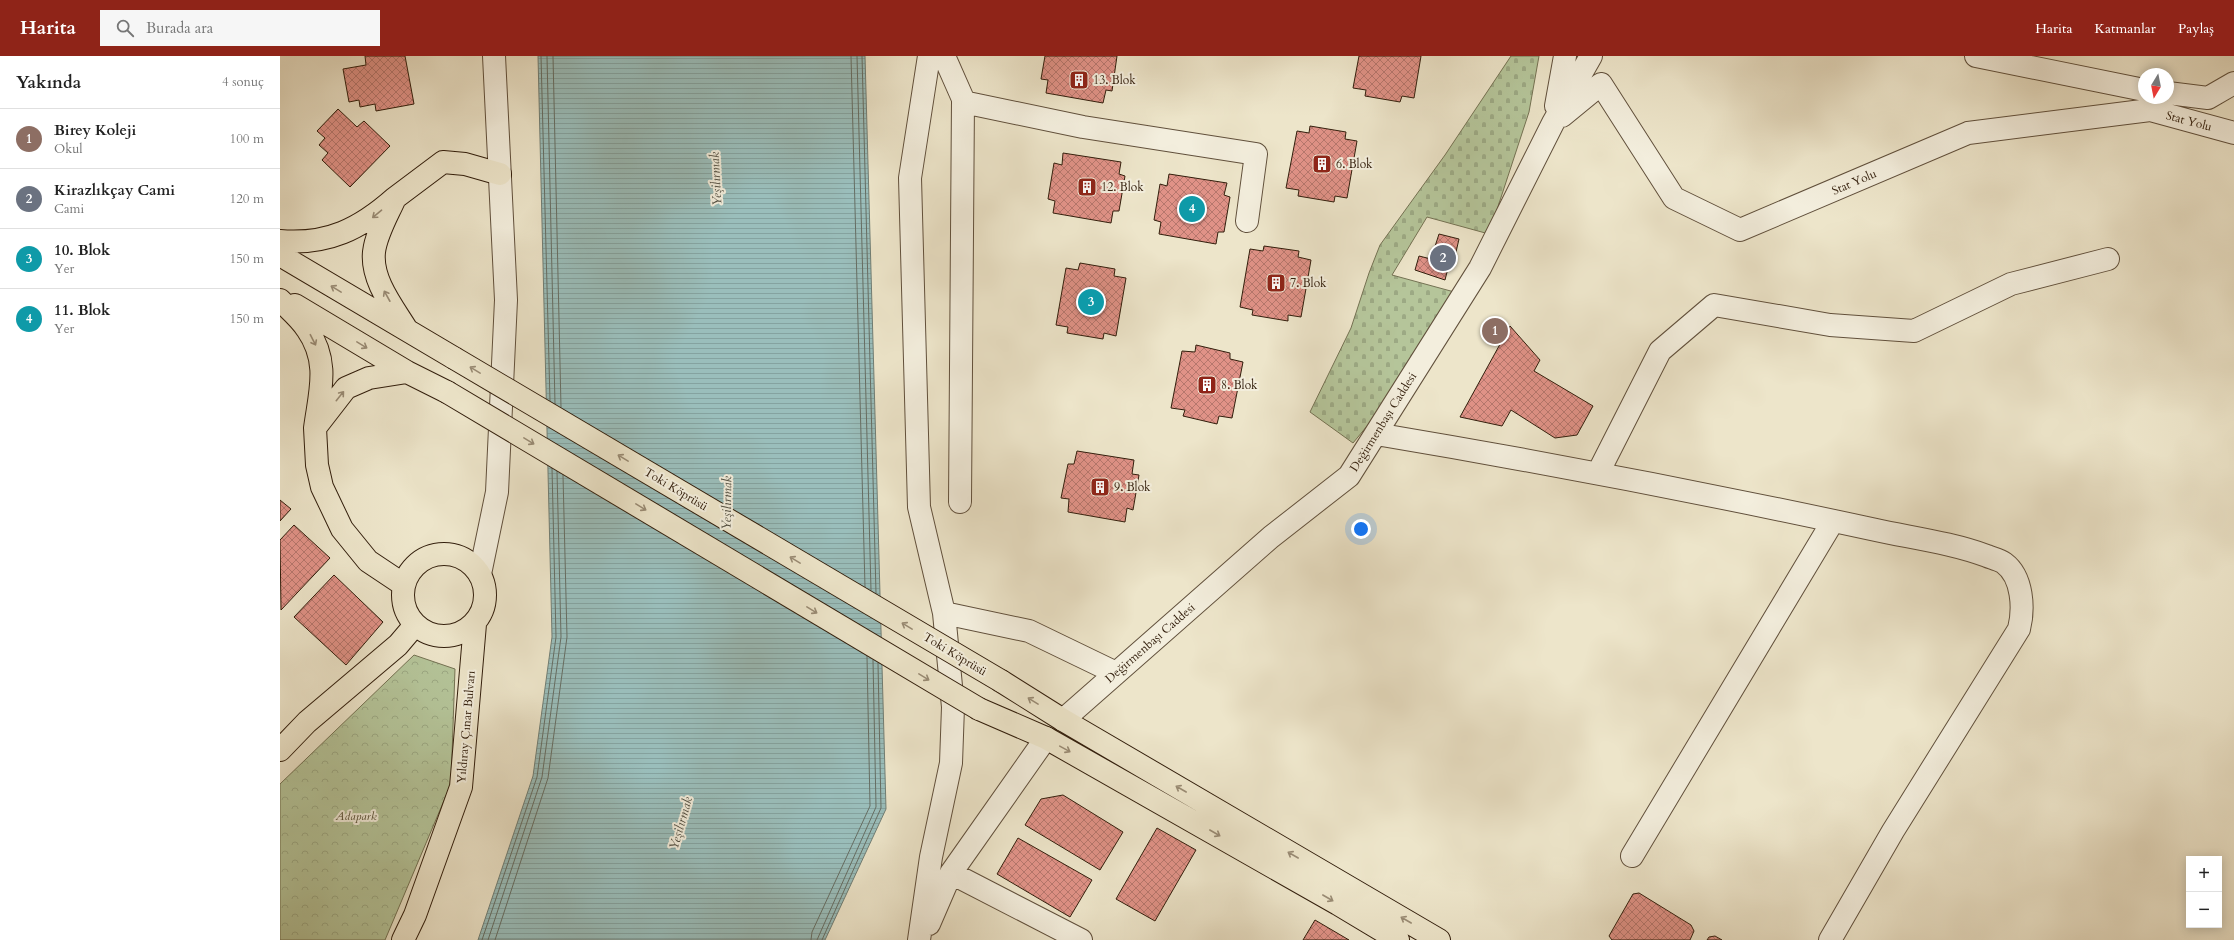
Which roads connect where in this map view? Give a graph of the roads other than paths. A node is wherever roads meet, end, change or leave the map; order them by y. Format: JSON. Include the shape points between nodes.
{"nodes":[{"id":1,"x":494,"y":56,"type":"edge"},
{"id":2,"x":929,"y":56,"type":"edge"},
{"id":3,"x":944,"y":56,"type":"edge"},
{"id":4,"x":1565,"y":56,"type":"edge"},
{"id":5,"x":1591,"y":56,"type":"edge"},
{"id":6,"x":1976,"y":56,"type":"edge"},
{"id":7,"x":2234,"y":84,"type":"edge"},
{"id":8,"x":2138,"y":89,"type":"edge"},
{"id":9,"x":2174,"y":94,"type":"edge"},
{"id":10,"x":963,"y":102,"type":"junction"},
{"id":11,"x":1553,"y":123,"type":"junction"},
{"id":12,"x":2234,"y":133,"type":"edge"},
{"id":13,"x":500,"y":174,"type":"junction"},
{"id":14,"x":395,"y":198,"type":"junction"},
{"id":15,"x":1247,"y":221,"type":"dead end"},
{"id":16,"x":280,"y":241,"type":"edge"},
{"id":17,"x":280,"y":255,"type":"edge"},
{"id":18,"x":2108,"y":259,"type":"dead end"},
{"id":19,"x":280,"y":298,"type":"edge"},
{"id":20,"x":407,"y":330,"type":"junction"},
{"id":21,"x":407,"y":372,"type":"junction"},
{"id":22,"x":315,"y":428,"type":"junction"},
{"id":23,"x":1376,"y":434,"type":"junction"},
{"id":24,"x":1598,"y":473,"type":"junction"},
{"id":25,"x":960,"y":502,"type":"dead end"},
{"id":26,"x":1833,"y":521,"type":"junction"},
{"id":27,"x":480,"y":574,"type":"junction"},
{"id":28,"x":404,"y":585,"type":"junction"},
{"id":29,"x":944,"y":613,"type":"junction"},
{"id":30,"x":475,"y":624,"type":"junction"},
{"id":31,"x":415,"y":625,"type":"junction"},
{"id":32,"x":1116,"y":673,"type":"junction"},
{"id":33,"x":1063,"y":720,"type":"junction"},
{"id":34,"x":1046,"y":738,"type":"junction"},
{"id":35,"x":280,"y":750,"type":"edge"},
{"id":36,"x":1632,"y":856,"type":"dead end"},
{"id":37,"x":951,"y":873,"type":"junction"},
{"id":38,"x":404,"y":940,"type":"edge"},
{"id":39,"x":919,"y":940,"type":"edge"},
{"id":40,"x":922,"y":940,"type":"edge"},
{"id":41,"x":1081,"y":940,"type":"edge"},
{"id":42,"x":1398,"y":940,"type":"edge"},
{"id":43,"x":1439,"y":940,"type":"edge"},
{"id":44,"x":1830,"y":940,"type":"edge"}],
"edges":[{"from":1,"to":13,"type":"street"},
{"from":2,"to":29,"type":"street","via":[[910,178],[916,421],[919,507]]},
{"from":3,"to":10,"type":"street"},
{"from":4,"to":11,"type":"street"},
{"from":5,"to":11,"type":"street"},
{"from":6,"to":8,"type":"street"},
{"from":7,"to":9,"type":"street","via":[[2208,98]]},
{"from":10,"to":15,"type":"street","via":[[1082,127],[1256,154]]},
{"from":10,"to":25,"type":"street"},
{"from":11,"to":12,"type":"street","name":"Stat Yolu","via":[[1601,84],[1674,198],[1740,230],[1968,133],[2150,110]]},
{"from":11,"to":23,"type":"street","name":"Değirmenbaşı Caddesi","via":[[1480,268]]},
{"from":13,"to":14,"type":"main road","via":[[465,164],[443,162]]},
{"from":13,"to":27,"type":"street","via":[[506,300],[497,492]]},
{"from":14,"to":16,"type":"main road","one_way":true,"via":[[372,218],[332,237],[298,243]]},
{"from":20,"to":14,"type":"main road","one_way":true,"via":[[385,294],[376,273],[374,252],[380,231]]},
{"from":20,"to":17,"type":"main road","name":"Toki Köprüsü","one_way":true},
{"from":18,"to":24,"type":"street","via":[[2011,284],[1914,331],[1830,324],[1714,305],[1660,351]]},
{"from":19,"to":21,"type":"main road","one_way":true},
{"from":19,"to":22,"type":"main road","one_way":true,"via":[[307,329],[321,355],[323,372]]},
{"from":33,"to":20,"type":"main road","name":"Toki Köprüsü","one_way":true,"bridge":true},
{"from":22,"to":21,"type":"main road","one_way":true,"via":[[346,388],[369,378]]},
{"from":21,"to":34,"type":"main road","one_way":true,"bridge":true,"via":[[448,392],[979,709]]},
{"from":22,"to":28,"type":"main road","via":[[316,465],[322,487],[342,529],[368,561]]},
{"from":23,"to":24,"type":"street"},
{"from":23,"to":32,"type":"street","name":"Değirmenbaşı Caddesi","via":[[1349,476],[1271,537]]},
{"from":24,"to":26,"type":"street"},
{"from":26,"to":36,"type":"street"},
{"from":26,"to":44,"type":"street","via":[[1973,551],[2004,563],[2015,576],[2021,596],[2022,615],[2019,629],[2001,660],[1893,831]]},
{"from":27,"to":28,"type":"main road","via":[[459,556],[431,556],[419,562],[410,572]]},
{"from":27,"to":30,"type":"main road","via":[[485,586],[486,599]]},
{"from":28,"to":31,"type":"main road","via":[[403,599],[407,613]]},
{"from":29,"to":32,"type":"street","via":[[1029,631]]},
{"from":29,"to":39,"type":"street","via":[[953,707],[951,762],[931,857]]},
{"from":30,"to":31,"type":"main road","via":[[465,632],[452,636],[439,636]]},
{"from":30,"to":38,"type":"main road","name":"Yıldıray Çınar Bulvarı","via":[[461,787]]},
{"from":31,"to":35,"type":"main road","via":[[398,644],[306,722]]},
{"from":32,"to":33,"type":"street","name":"Değirmenbaşı Caddesi"},
{"from":43,"to":33,"type":"main road","name":"Toki Köprüsü","one_way":true},
{"from":34,"to":37,"type":"street"},
{"from":34,"to":42,"type":"main road","one_way":true},
{"from":37,"to":40,"type":"street"},
{"from":37,"to":41,"type":"street"}]}
